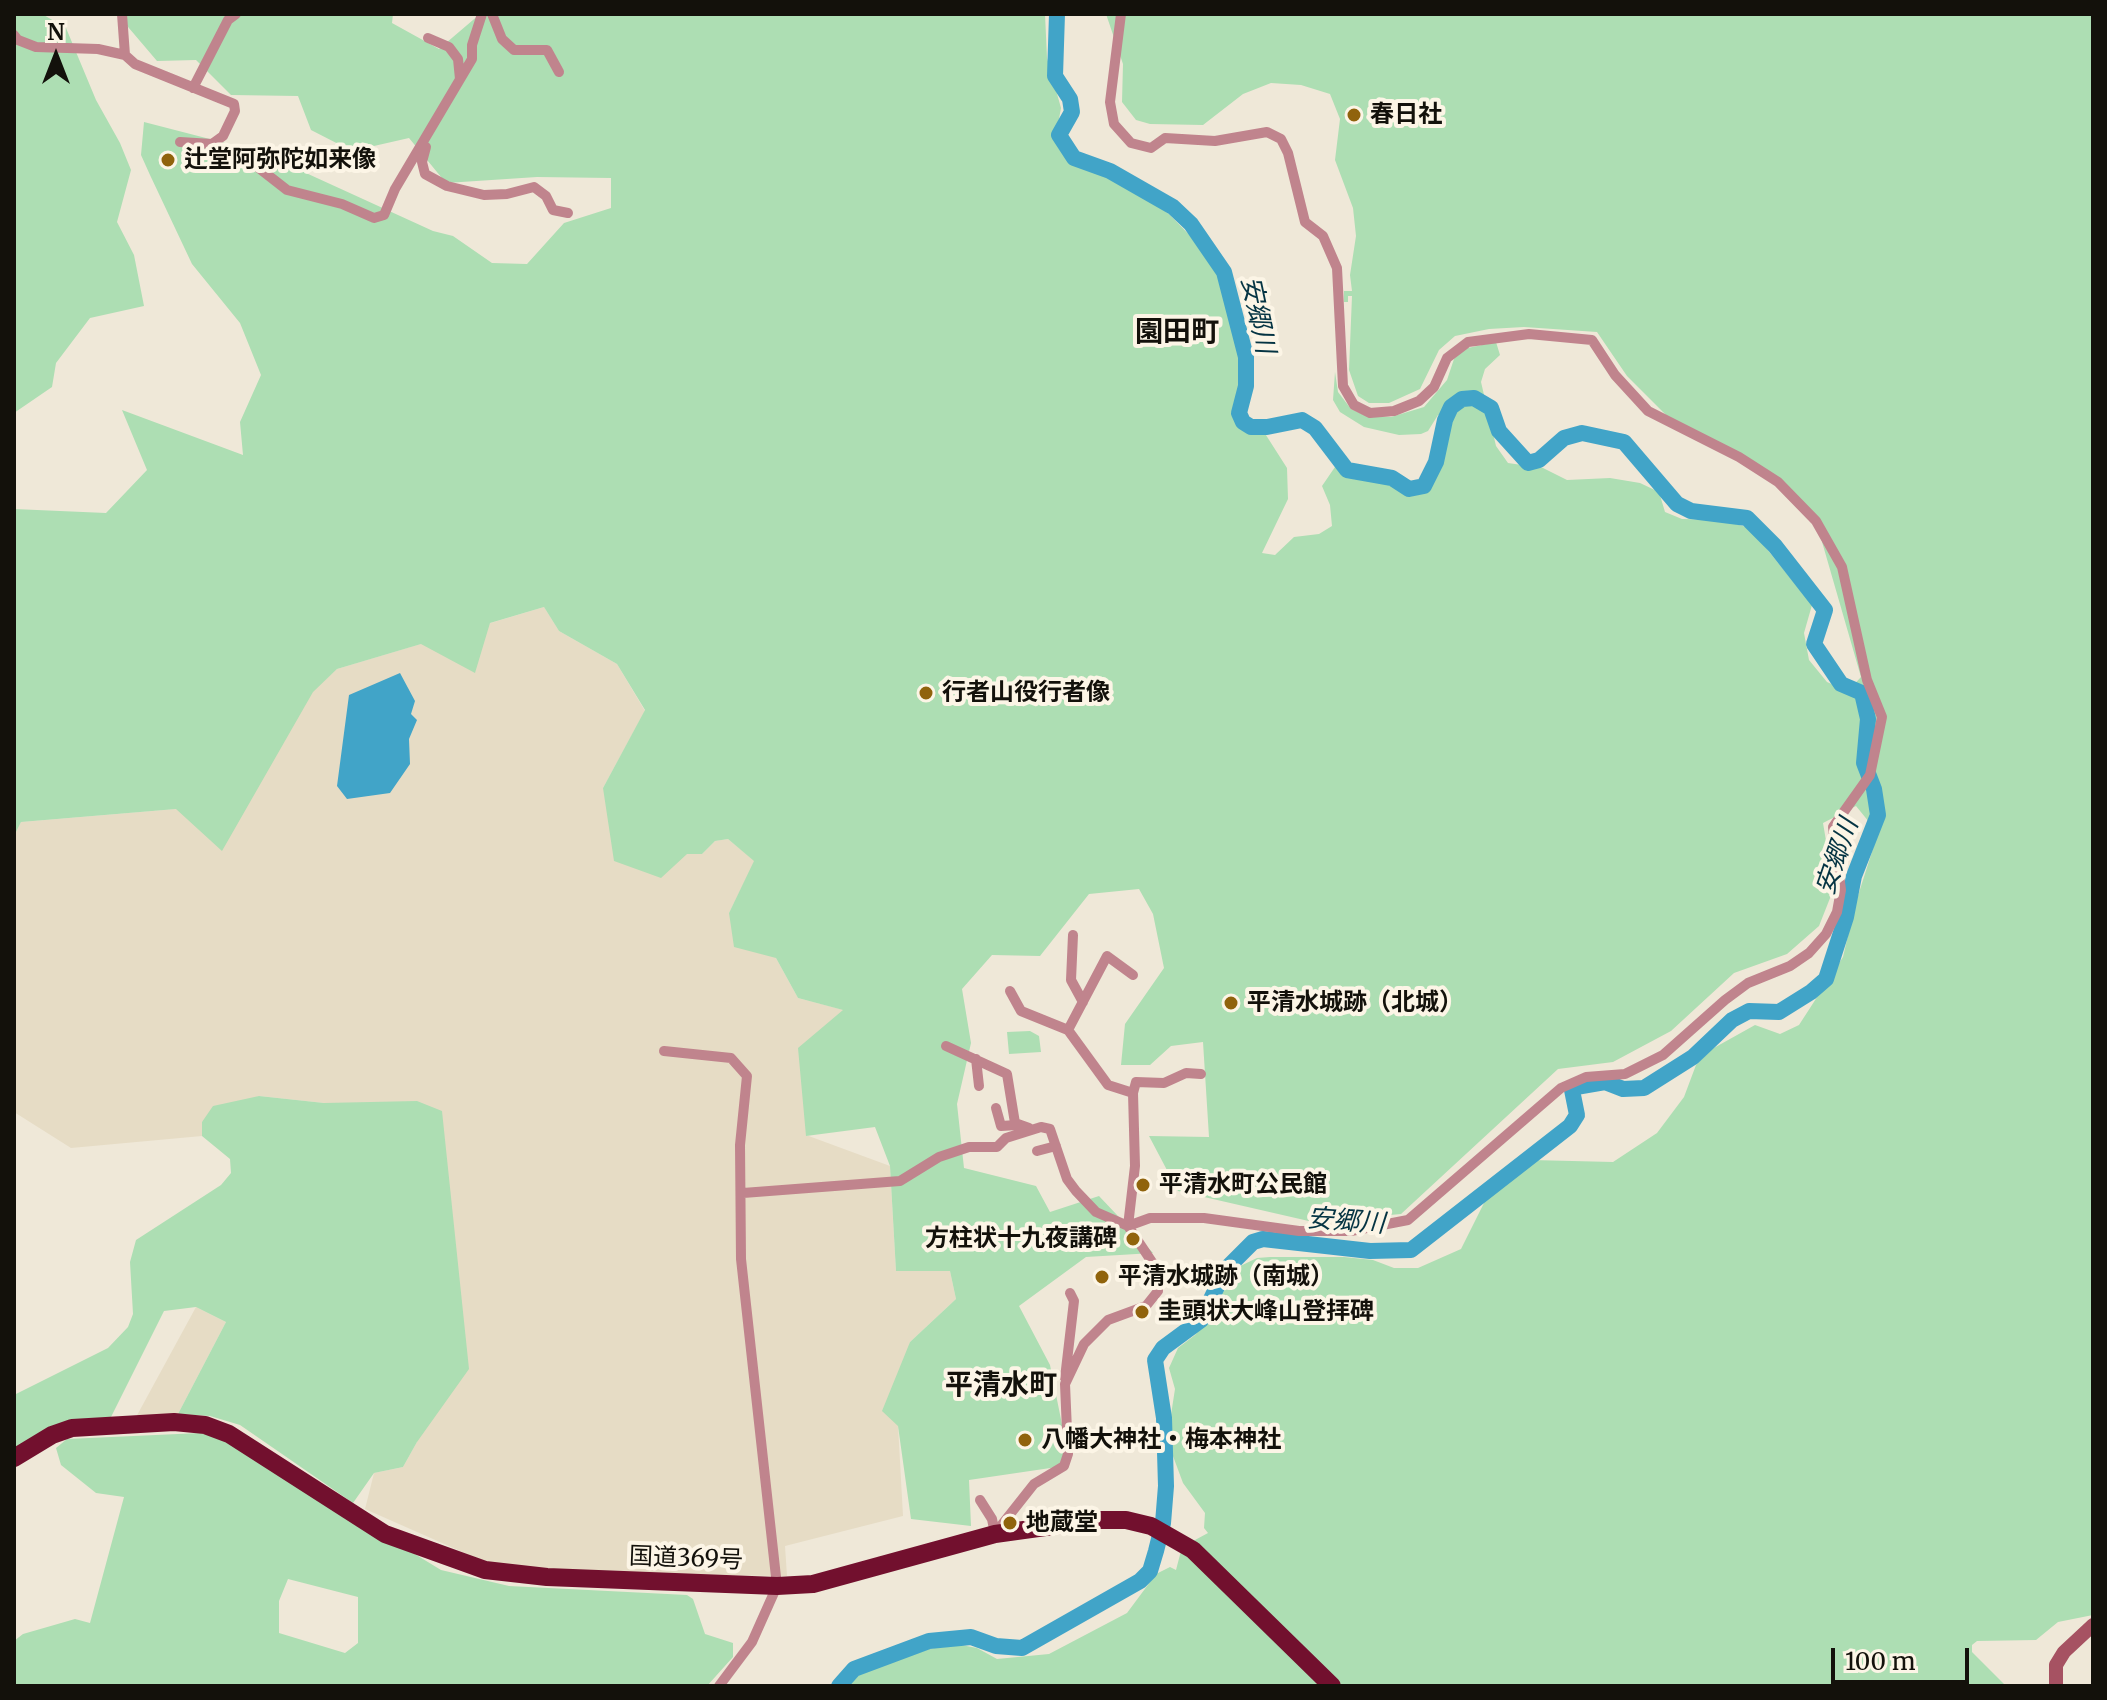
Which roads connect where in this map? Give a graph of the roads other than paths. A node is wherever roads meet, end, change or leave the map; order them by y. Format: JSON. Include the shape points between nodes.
{"nodes":[{"id":1,"x":122,"y":14,"type":"edge"},
{"id":2,"x":236,"y":14,"type":"edge"},
{"id":3,"x":482,"y":14,"type":"edge"},
{"id":4,"x":492,"y":14,"type":"edge"},
{"id":5,"x":1121,"y":14,"type":"edge"},
{"id":6,"x":14,"y":35,"type":"edge"},
{"id":7,"x":428,"y":38,"type":"dead end"},
{"id":8,"x":125,"y":55,"type":"junction"},
{"id":9,"x":559,"y":72,"type":"dead end"},
{"id":10,"x":460,"y":80,"type":"junction"},
{"id":11,"x":193,"y":88,"type":"junction"},
{"id":12,"x":428,"y":137,"type":"junction"},
{"id":13,"x":180,"y":142,"type":"dead end"},
{"id":14,"x":212,"y":144,"type":"junction"},
{"id":15,"x":568,"y":213,"type":"dead end"},
{"id":16,"x":1073,"y":935,"type":"dead end"},
{"id":17,"x":1133,"y":975,"type":"dead end"},
{"id":18,"x":1010,"y":991,"type":"dead end"},
{"id":19,"x":1083,"y":1002,"type":"junction"},
{"id":20,"x":1068,"y":1030,"type":"junction"},
{"id":21,"x":946,"y":1046,"type":"dead end"},
{"id":22,"x":664,"y":1051,"type":"dead end"},
{"id":23,"x":976,"y":1059,"type":"junction"},
{"id":24,"x":1201,"y":1074,"type":"dead end"},
{"id":25,"x":979,"y":1086,"type":"dead end"},
{"id":26,"x":1133,"y":1093,"type":"junction"},
{"id":27,"x":996,"y":1108,"type":"dead end"},
{"id":28,"x":1017,"y":1125,"type":"junction"},
{"id":29,"x":1029,"y":1128,"type":"junction"},
{"id":30,"x":1056,"y":1146,"type":"junction"},
{"id":31,"x":1037,"y":1151,"type":"dead end"},
{"id":32,"x":743,"y":1193,"type":"junction"},
{"id":33,"x":1128,"y":1226,"type":"junction"},
{"id":34,"x":1070,"y":1293,"type":"dead end"},
{"id":35,"x":1065,"y":1384,"type":"junction"},
{"id":36,"x":14,"y":1458,"type":"edge"},
{"id":37,"x":980,"y":1500,"type":"dead end"},
{"id":38,"x":995,"y":1534,"type":"junction"},
{"id":39,"x":777,"y":1586,"type":"junction"},
{"id":40,"x":2093,"y":1625,"type":"edge"},
{"id":41,"x":719,"y":1686,"type":"edge"},
{"id":42,"x":1332,"y":1686,"type":"edge"},
{"id":43,"x":2056,"y":1686,"type":"edge"}],
"edges":[{"from":1,"to":8,"type":"street"},
{"from":2,"to":11,"type":"street"},
{"from":3,"to":10,"type":"street","via":[[472,59]]},
{"from":4,"to":9,"type":"street","via":[[502,39],[514,50],[547,50]]},
{"from":5,"to":33,"type":"street","via":[[1110,102],[1114,124],[1131,143],[1151,148],[1165,138],[1215,141],[1267,132],[1281,139],[1305,222],[1323,236],[1337,268],[1343,386],[1354,405],[1370,413],[1419,401],[1434,387],[1447,358],[1468,342],[1529,334],[1592,340],[1648,411],[1778,482],[1816,521],[1842,567],[1867,680],[1882,717],[1868,780],[1833,827],[1841,890],[1826,934],[1790,966],[1748,983],[1663,1055],[1625,1074],[1586,1077],[1561,1088],[1408,1220],[1351,1231],[1299,1231],[1204,1218],[1150,1218]]},
{"from":6,"to":8,"type":"street","via":[[36,47]]},
{"from":7,"to":10,"type":"street","via":[[449,47],[458,59]]},
{"from":8,"to":11,"type":"street"},
{"from":10,"to":12,"type":"street"},
{"from":11,"to":14,"type":"street","via":[[234,104],[223,136]]},
{"from":12,"to":14,"type":"street","via":[[384,215],[374,218],[287,190],[255,165]]},
{"from":12,"to":15,"type":"street","via":[[422,162],[425,174],[436,180],[484,195],[539,188],[553,210]]},
{"from":13,"to":14,"type":"street"},
{"from":16,"to":19,"type":"street","via":[[1071,980]]},
{"from":17,"to":19,"type":"street","via":[[1107,956]]},
{"from":18,"to":20,"type":"street","via":[[1021,1011]]},
{"from":19,"to":20,"type":"street"},
{"from":20,"to":26,"type":"street","via":[[1108,1085]]},
{"from":21,"to":23,"type":"street"},
{"from":22,"to":32,"type":"street","via":[[731,1058],[747,1076],[740,1145]]},
{"from":23,"to":25,"type":"street"},
{"from":23,"to":28,"type":"street","via":[[1007,1074],[1010,1112]]},
{"from":24,"to":26,"type":"street","via":[[1186,1073],[1164,1083],[1136,1082]]},
{"from":26,"to":33,"type":"street","via":[[1135,1166]]},
{"from":27,"to":28,"type":"street","via":[[1001,1126]]},
{"from":28,"to":29,"type":"street"},
{"from":29,"to":30,"type":"street","via":[[1050,1129]]},
{"from":29,"to":32,"type":"street","via":[[997,1147],[969,1147],[939,1157],[900,1181]]},
{"from":30,"to":31,"type":"street"},
{"from":30,"to":33,"type":"street","via":[[1076,1191],[1096,1212]]},
{"from":32,"to":39,"type":"street","via":[[741,1259]]},
{"from":33,"to":35,"type":"street","via":[[1158,1271],[1158,1291],[1146,1306],[1108,1320],[1084,1344]]},
{"from":34,"to":35,"type":"street","via":[[1074,1301]]},
{"from":35,"to":38,"type":"street","via":[[1064,1466],[1034,1484]]},
{"from":36,"to":39,"type":"highway","name":"国道369号","via":[[72,1428],[205,1425],[229,1434],[385,1534],[485,1570]]},
{"from":37,"to":38,"type":"street"},
{"from":38,"to":39,"type":"highway","name":"国道369号","via":[[813,1584]]},
{"from":38,"to":42,"type":"highway","name":"国道369号","via":[[1096,1520],[1151,1526],[1191,1549]]},
{"from":39,"to":41,"type":"street","via":[[752,1642]]},
{"from":40,"to":43,"type":"main road","via":[[2056,1665]]}]}
